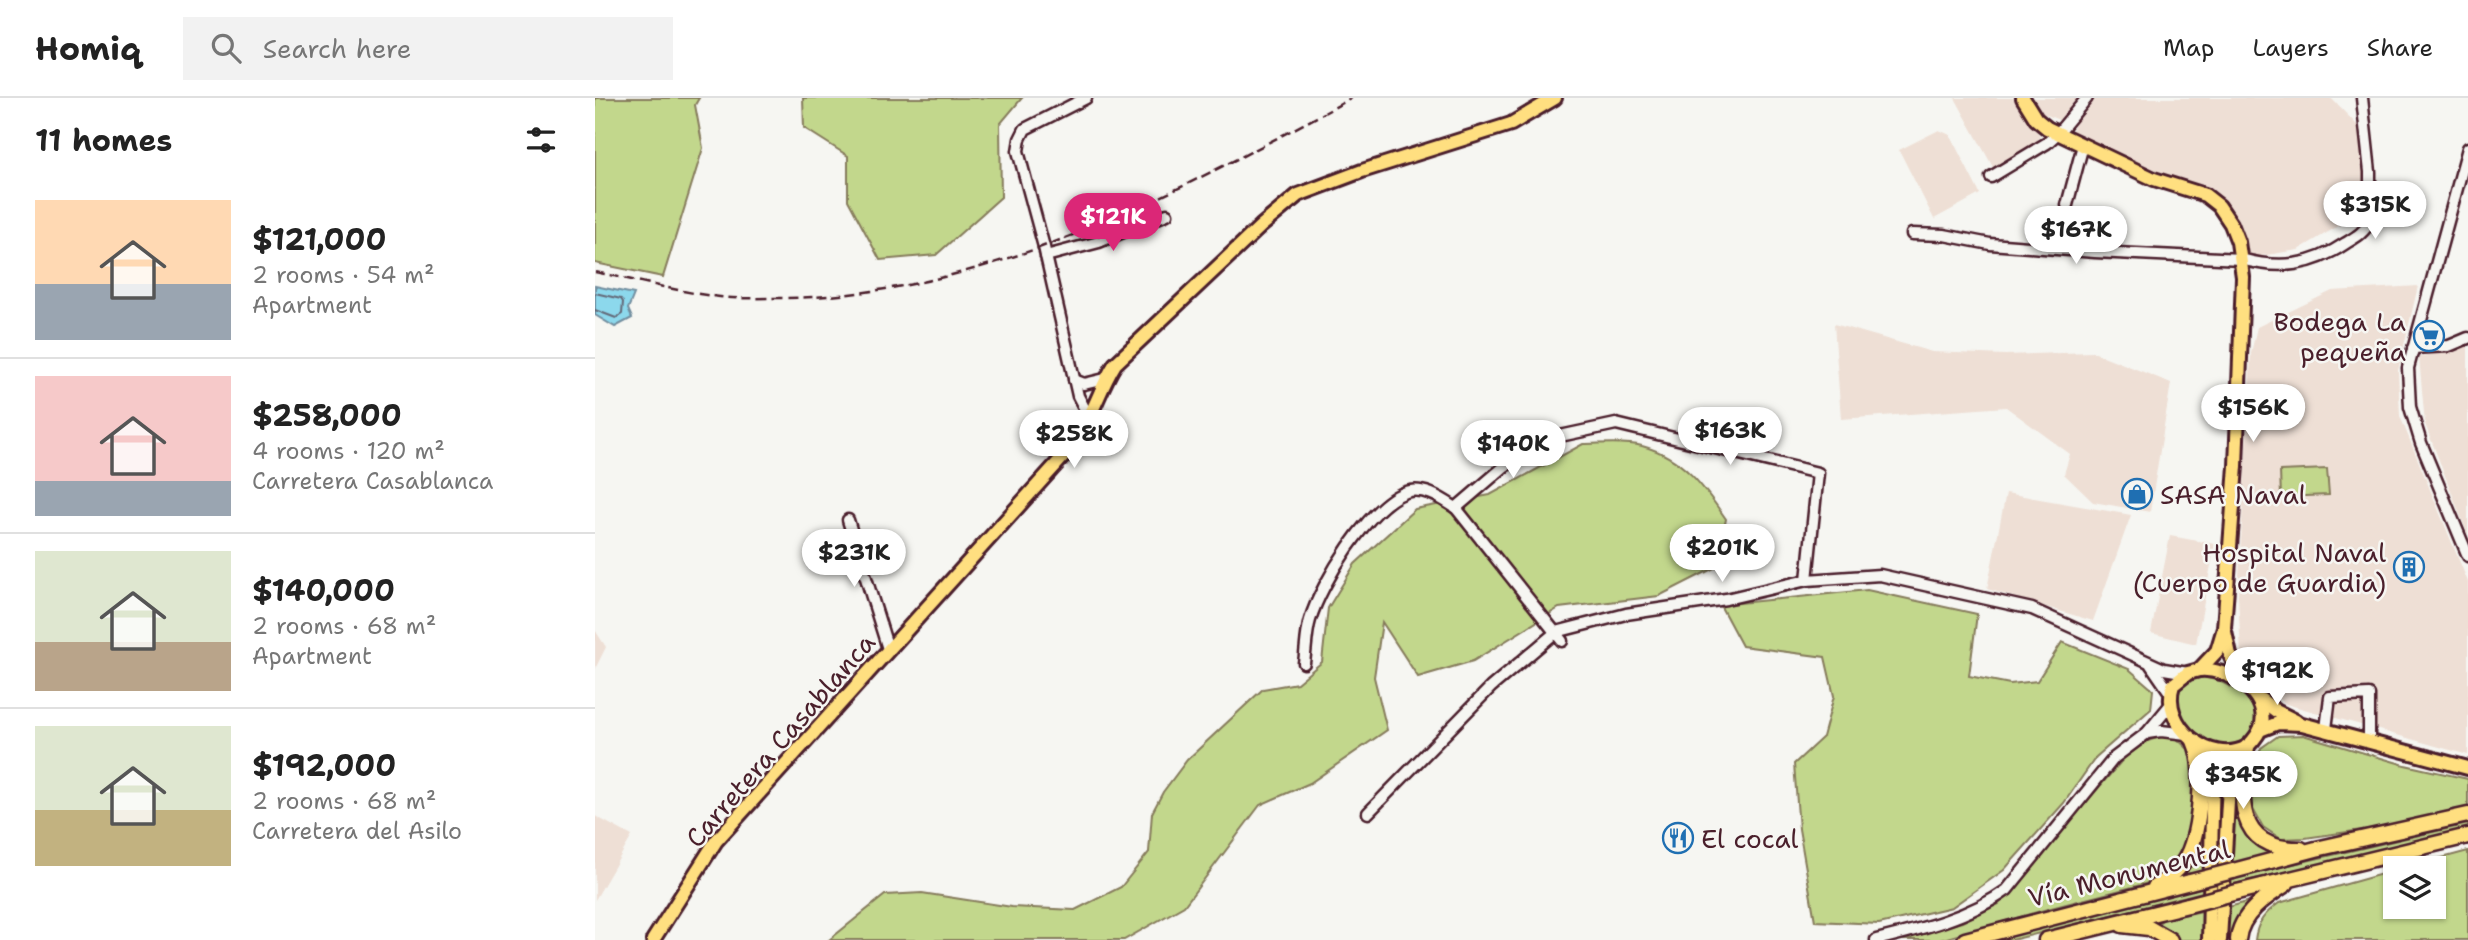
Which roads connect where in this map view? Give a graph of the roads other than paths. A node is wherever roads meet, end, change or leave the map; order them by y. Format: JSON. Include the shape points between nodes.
{"nodes":[{"id":1,"x":1086,"y":98,"type":"edge"},
{"id":2,"x":1555,"y":98,"type":"edge"},
{"id":3,"x":2023,"y":98,"type":"edge"},
{"id":4,"x":2087,"y":98,"type":"edge"},
{"id":5,"x":2362,"y":98,"type":"edge"},
{"id":6,"x":2058,"y":133,"type":"junction"},
{"id":7,"x":2083,"y":145,"type":"junction"},
{"id":8,"x":2468,"y":148,"type":"edge"},
{"id":9,"x":2466,"y":164,"type":"edge"},
{"id":10,"x":1991,"y":177,"type":"dead end"},
{"id":11,"x":2067,"y":205,"type":"dead end"},
{"id":12,"x":1167,"y":214,"type":"dead end"},
{"id":13,"x":1912,"y":234,"type":"dead end"},
{"id":14,"x":1046,"y":256,"type":"junction"},
{"id":15,"x":2241,"y":259,"type":"junction"},
{"id":16,"x":2468,"y":338,"type":"edge"},
{"id":17,"x":2413,"y":348,"type":"junction"},
{"id":18,"x":1105,"y":379,"type":"junction"},
{"id":19,"x":1073,"y":380,"type":"junction"},
{"id":20,"x":1090,"y":419,"type":"junction"},
{"id":21,"x":1456,"y":509,"type":"junction"},
{"id":22,"x":848,"y":520,"type":"dead end"},
{"id":23,"x":2468,"y":556,"type":"edge"},
{"id":24,"x":1807,"y":580,"type":"junction"},
{"id":25,"x":2224,"y":628,"type":"junction"},
{"id":26,"x":1559,"y":636,"type":"junction"},
{"id":27,"x":888,"y":649,"type":"junction"},
{"id":28,"x":2143,"y":658,"type":"junction"},
{"id":29,"x":1304,"y":663,"type":"dead end"},
{"id":30,"x":2193,"y":672,"type":"junction"},
{"id":31,"x":2249,"y":690,"type":"junction"},
{"id":32,"x":2171,"y":699,"type":"junction"},
{"id":33,"x":2302,"y":724,"type":"junction"},
{"id":34,"x":2326,"y":729,"type":"junction"},
{"id":35,"x":2260,"y":730,"type":"junction"},
{"id":36,"x":2147,"y":733,"type":"junction"},
{"id":37,"x":2195,"y":741,"type":"junction"},
{"id":38,"x":2369,"y":741,"type":"junction"},
{"id":39,"x":2245,"y":749,"type":"junction"},
{"id":40,"x":2468,"y":768,"type":"edge"},
{"id":41,"x":1368,"y":813,"type":"dead end"},
{"id":42,"x":2468,"y":815,"type":"edge"},
{"id":43,"x":2468,"y":836,"type":"edge"},
{"id":44,"x":2316,"y":849,"type":"junction"},
{"id":45,"x":2293,"y":879,"type":"junction"},
{"id":46,"x":2145,"y":893,"type":"junction"},
{"id":47,"x":2110,"y":923,"type":"junction"},
{"id":48,"x":653,"y":940,"type":"edge"},
{"id":49,"x":1876,"y":940,"type":"edge"},
{"id":50,"x":1965,"y":940,"type":"edge"},
{"id":51,"x":2046,"y":940,"type":"edge"},
{"id":52,"x":2170,"y":940,"type":"edge"},
{"id":53,"x":2209,"y":940,"type":"edge"},
{"id":54,"x":2220,"y":940,"type":"edge"},
{"id":55,"x":2238,"y":940,"type":"edge"}],
"edges":[{"from":1,"to":14,"type":"street","via":[[1025,129],[1020,139],[1018,151]]},
{"from":2,"to":18,"type":"main road","name":"Carretera Casablanca","via":[[1511,124],[1298,195],[1115,364]]},
{"from":3,"to":6,"type":"main road","via":[[2036,119]]},
{"from":4,"to":6,"type":"street"},
{"from":5,"to":15,"type":"street","via":[[2371,195],[2367,229],[2307,263],[2260,265]]},
{"from":6,"to":7,"type":"main road"},
{"from":6,"to":10,"type":"street"},
{"from":7,"to":11,"type":"street"},
{"from":7,"to":15,"type":"main road","via":[[2154,179],[2213,199],[2231,224]]},
{"from":8,"to":9,"type":"street"},
{"from":9,"to":17,"type":"street"},
{"from":12,"to":14,"type":"street","via":[[1099,242]]},
{"from":13,"to":15,"type":"street","via":[[2095,252]]},
{"from":14,"to":19,"type":"street"},
{"from":15,"to":25,"type":"main road","via":[[2236,466]]},
{"from":16,"to":17,"type":"street","via":[[2449,346]]},
{"from":17,"to":23,"type":"street","via":[[2408,368],[2410,407]]},
{"from":18,"to":19,"type":"street","via":[[1084,384]]},
{"from":18,"to":20,"type":"main road","name":"Carretera Casablanca"},
{"from":19,"to":20,"type":"street"},
{"from":20,"to":27,"type":"main road","name":"Carretera Casablanca","via":[[1071,448]]},
{"from":21,"to":24,"type":"street","via":[[1505,466],[1560,436],[1616,424],[1818,473]]},
{"from":21,"to":26,"type":"street"},
{"from":21,"to":29,"type":"street","via":[[1435,494],[1407,491],[1376,511],[1341,556],[1310,620]]},
{"from":22,"to":27,"type":"street"},
{"from":24,"to":26,"type":"street","via":[[1725,599],[1626,614]]},
{"from":24,"to":28,"type":"street","via":[[1880,575],[2032,609]]},
{"from":25,"to":30,"type":"main road","via":[[2217,651]]},
{"from":25,"to":31,"type":"main road","via":[[2230,654]]},
{"from":26,"to":41,"type":"street","via":[[1491,687]]},
{"from":27,"to":48,"type":"main road","name":"Carretera Casablanca","via":[[716,841]]},
{"from":28,"to":30,"type":"street","via":[[2164,668]]},
{"from":28,"to":32,"type":"street","via":[[2161,678]]},
{"from":30,"to":31,"type":"main road","via":[[2223,673]]},
{"from":30,"to":32,"type":"main road","via":[[2177,680]]},
{"from":31,"to":33,"type":"main road"},
{"from":31,"to":35,"type":"main road","via":[[2261,710]]},
{"from":32,"to":36,"type":"street"},
{"from":32,"to":37,"type":"main road","via":[[2176,719]]},
{"from":33,"to":34,"type":"main road"},
{"from":33,"to":35,"type":"main road","via":[[2279,723]]},
{"from":34,"to":38,"type":"main road"},
{"from":34,"to":38,"type":"street","via":[[2330,697],[2369,695]]},
{"from":35,"to":39,"type":"main road"},
{"from":36,"to":37,"type":"street","via":[[2161,731]]},
{"from":36,"to":49,"type":"street","via":[[2114,758],[2007,890],[1987,904]]},
{"from":37,"to":39,"type":"main road","via":[[2222,752]]},
{"from":37,"to":46,"type":"highway","via":[[2200,757],[2199,798],[2191,845],[2171,877]]},
{"from":37,"to":53,"type":"main road","via":[[2213,771]]},
{"from":38,"to":40,"type":"main road"},
{"from":39,"to":44,"type":"highway","via":[[2241,794],[2249,825],[2274,847]]},
{"from":39,"to":54,"type":"main road","via":[[2234,760],[2229,785]]},
{"from":42,"to":44,"type":"highway","name":"Vía Monumental"},
{"from":43,"to":45,"type":"highway","name":"Vía Monumental"},
{"from":44,"to":46,"type":"highway","name":"Vía Monumental","bridge":true},
{"from":45,"to":47,"type":"highway","name":"Vía Monumental","bridge":true},
{"from":45,"to":55,"type":"highway","via":[[2251,912]]},
{"from":46,"to":50,"type":"highway","name":"Vía Monumental"},
{"from":47,"to":51,"type":"highway","name":"Vía Monumental"},
{"from":47,"to":52,"type":"highway","via":[[2149,929]]}]}
